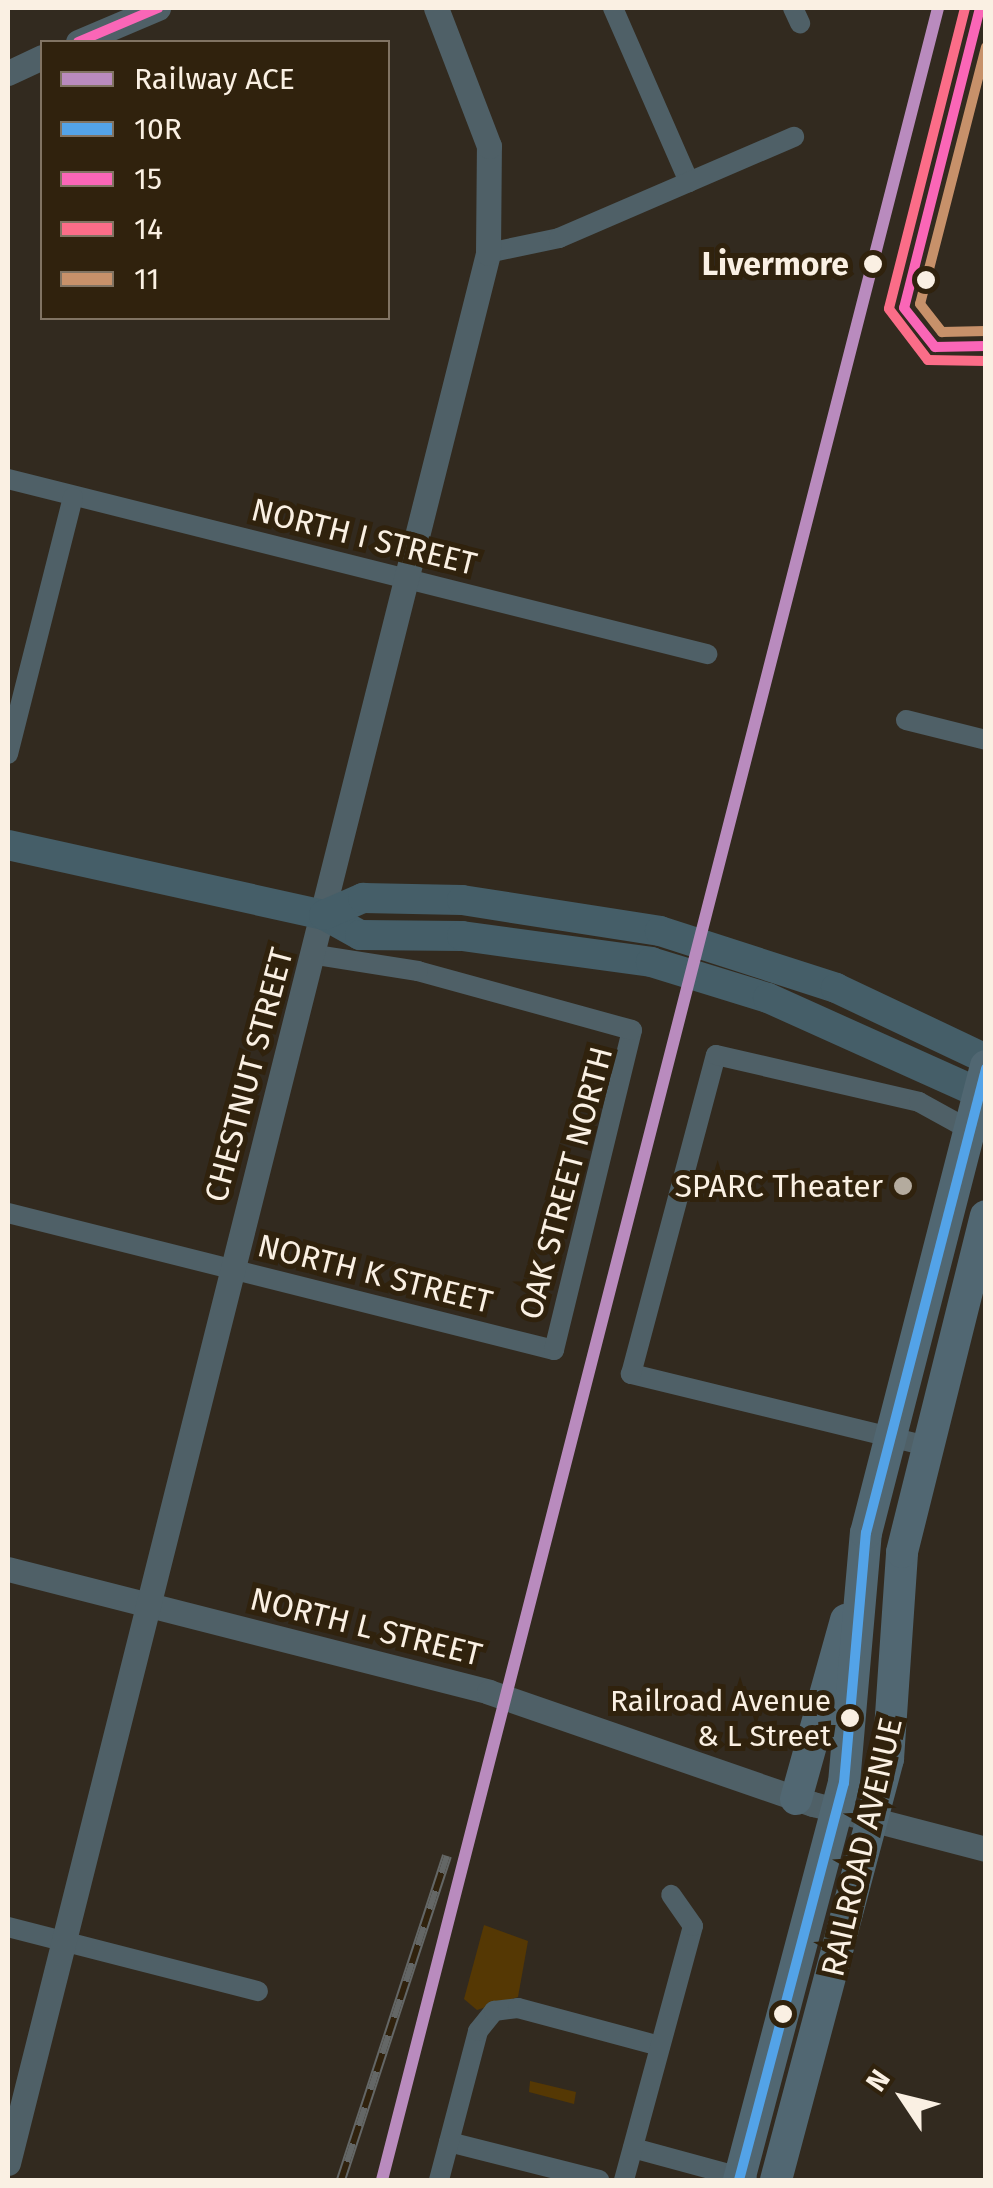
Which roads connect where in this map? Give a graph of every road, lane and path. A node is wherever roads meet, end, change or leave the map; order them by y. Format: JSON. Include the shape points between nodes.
{"nodes":[{"id":1,"x":158,"y":8,"type":"edge"},
{"id":2,"x":436,"y":8,"type":"edge"},
{"id":3,"x":613,"y":8,"type":"edge"},
{"id":4,"x":83,"y":40,"type":"edge"},
{"id":5,"x":40,"y":58,"type":"edge"},
{"id":6,"x":8,"y":73,"type":"edge"},
{"id":7,"x":794,"y":136,"type":"dead end"},
{"id":8,"x":689,"y":182,"type":"junction"},
{"id":9,"x":488,"y":253,"type":"junction"},
{"id":10,"x":8,"y":479,"type":"edge"},
{"id":11,"x":73,"y":497,"type":"junction"},
{"id":12,"x":411,"y":579,"type":"junction"},
{"id":13,"x":707,"y":654,"type":"dead end"},
{"id":14,"x":906,"y":720,"type":"dead end"},
{"id":15,"x":986,"y":740,"type":"edge"},
{"id":16,"x":8,"y":754,"type":"edge"},
{"id":17,"x":8,"y":845,"type":"edge"},
{"id":18,"x":324,"y":915,"type":"junction"},
{"id":19,"x":317,"y":955,"type":"junction"},
{"id":20,"x":984,"y":1078,"type":"edge"},
{"id":21,"x":968,"y":1129,"type":"junction"},
{"id":22,"x":8,"y":1213,"type":"edge"},
{"id":23,"x":986,"y":1216,"type":"edge"},
{"id":24,"x":229,"y":1267,"type":"junction"},
{"id":25,"x":554,"y":1350,"type":"joint"},
{"id":26,"x":890,"y":1437,"type":"junction"},
{"id":27,"x":927,"y":1446,"type":"junction"},
{"id":28,"x":861,"y":1563,"type":"junction"},
{"id":29,"x":8,"y":1568,"type":"edge"},
{"id":30,"x":148,"y":1604,"type":"junction"},
{"id":31,"x":796,"y":1798,"type":"junction"},
{"id":32,"x":837,"y":1812,"type":"junction"},
{"id":33,"x":874,"y":1821,"type":"junction"},
{"id":34,"x":986,"y":1850,"type":"edge"},
{"id":35,"x":671,"y":1895,"type":"dead end"},
{"id":36,"x":8,"y":1927,"type":"edge"},
{"id":37,"x":64,"y":1942,"type":"junction"},
{"id":38,"x":258,"y":1991,"type":"dead end"},
{"id":39,"x":660,"y":2046,"type":"junction"},
{"id":40,"x":449,"y":2142,"type":"junction"},
{"id":41,"x":633,"y":2148,"type":"junction"},
{"id":42,"x":8,"y":2163,"type":"edge"},
{"id":43,"x":745,"y":2179,"type":"edge"},
{"id":44,"x":439,"y":2180,"type":"edge"},
{"id":45,"x":599,"y":2180,"type":"edge"},
{"id":46,"x":624,"y":2180,"type":"edge"},
{"id":47,"x":776,"y":2180,"type":"edge"}],
"edges":[{"from":1,"to":4,"type":"street"},
{"from":2,"to":9,"type":"street","name":"CHESTNUT STREET","via":[[489,146]]},
{"from":3,"to":8,"type":"street"},
{"from":5,"to":6,"type":"street"},
{"from":7,"to":8,"type":"street"},
{"from":8,"to":9,"type":"street","via":[[559,238]]},
{"from":9,"to":12,"type":"street","name":"CHESTNUT STREET"},
{"from":10,"to":11,"type":"street","name":"NORTH I STREET"},
{"from":11,"to":12,"type":"street","name":"NORTH I STREET"},
{"from":11,"to":16,"type":"street"},
{"from":12,"to":13,"type":"street","name":"NORTH I STREET"},
{"from":12,"to":18,"type":"street","name":"CHESTNUT STREET"},
{"from":14,"to":15,"type":"street"},
{"from":17,"to":18,"type":"main road"},
{"from":18,"to":19,"type":"street","name":"CHESTNUT STREET"},
{"from":18,"to":20,"type":"main road","via":[[360,935],[462,936],[652,962]]},
{"from":19,"to":24,"type":"street","name":"CHESTNUT STREET"},
{"from":19,"to":25,"type":"street","name":"OAK STREET NORTH","via":[[418,971],[632,1030]]},
{"from":20,"to":21,"type":"main road","name":"RAILROAD AVENUE"},
{"from":21,"to":26,"type":"main road","name":"RAILROAD AVENUE"},
{"from":21,"to":26,"type":"street","via":[[920,1102],[716,1055],[631,1374]]},
{"from":22,"to":24,"type":"street","name":"NORTH K STREET"},
{"from":23,"to":27,"type":"main road","name":"RAILROAD AVENUE"},
{"from":24,"to":25,"type":"street","name":"NORTH K STREET"},
{"from":24,"to":30,"type":"street","name":"CHESTNUT STREET"},
{"from":26,"to":27,"type":"street"},
{"from":26,"to":28,"type":"main road","name":"RAILROAD AVENUE"},
{"from":27,"to":33,"type":"main road","name":"RAILROAD AVENUE","via":[[900,1567],[894,1724]]},
{"from":28,"to":31,"type":"main road"},
{"from":28,"to":32,"type":"main road","name":"RAILROAD AVENUE","via":[[856,1717]]},
{"from":29,"to":30,"type":"street","name":"NORTH L STREET"},
{"from":30,"to":31,"type":"street","name":"NORTH L STREET","via":[[506,1697]]},
{"from":30,"to":37,"type":"street","name":"CHESTNUT STREET"},
{"from":31,"to":32,"type":"street","name":"NORTH L STREET"},
{"from":32,"to":33,"type":"street","name":"NORTH L STREET"},
{"from":32,"to":43,"type":"main road","name":"RAILROAD AVENUE"},
{"from":33,"to":34,"type":"street","name":"NORTH L STREET"},
{"from":33,"to":47,"type":"main road","name":"RAILROAD AVENUE"},
{"from":35,"to":39,"type":"street","via":[[693,1926]]},
{"from":36,"to":37,"type":"street"},
{"from":37,"to":38,"type":"street"},
{"from":37,"to":42,"type":"street","name":"CHESTNUT STREET"},
{"from":39,"to":40,"type":"street","via":[[518,2008],[494,2010],[478,2031]]},
{"from":39,"to":41,"type":"street"},
{"from":40,"to":44,"type":"street"},
{"from":40,"to":45,"type":"street"},
{"from":41,"to":43,"type":"street"},
{"from":41,"to":46,"type":"street"}]}
